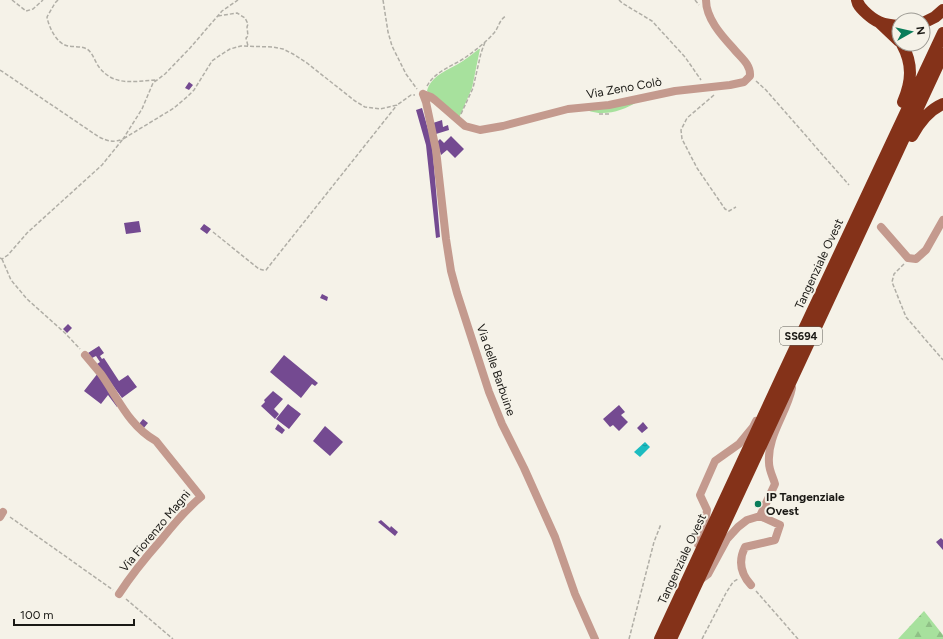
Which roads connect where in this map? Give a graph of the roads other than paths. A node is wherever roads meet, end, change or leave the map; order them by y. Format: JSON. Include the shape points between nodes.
{"nodes":[{"id":1,"x":706,"y":0,"type":"edge"},
{"id":2,"x":857,"y":0,"type":"edge"},
{"id":3,"x":943,"y":10,"type":"edge"},
{"id":4,"x":931,"y":19,"type":"edge"},
{"id":5,"x":879,"y":22,"type":"junction"},
{"id":6,"x":891,"y":24,"type":"edge"},
{"id":7,"x":891,"y":33,"type":"edge"},
{"id":8,"x":943,"y":33,"type":"edge"},
{"id":9,"x":907,"y":52,"type":"edge"},
{"id":10,"x":943,"y":54,"type":"edge"},
{"id":11,"x":423,"y":94,"type":"joint"},
{"id":12,"x":943,"y":104,"type":"edge"},
{"id":13,"x":858,"y":213,"type":"junction"},
{"id":14,"x":943,"y":220,"type":"edge"},
{"id":15,"x":863,"y":226,"type":"junction"},
{"id":16,"x":881,"y":227,"type":"dead end"},
{"id":17,"x":85,"y":355,"type":"road end"},
{"id":18,"x":788,"y":374,"type":"junction"},
{"id":19,"x":760,"y":516,"type":"junction"},
{"id":20,"x":699,"y":580,"type":"junction"},
{"id":21,"x":686,"y":584,"type":"junction"},
{"id":22,"x":751,"y":585,"type":"road end"},
{"id":23,"x":119,"y":594,"type":"road end"},
{"id":24,"x":595,"y":639,"type":"edge"},
{"id":25,"x":660,"y":639,"type":"edge"},
{"id":26,"x":671,"y":639,"type":"edge"}],
"edges":[{"from":1,"to":11,"type":"street","name":"Via Zeno Colò","via":[[711,20],[750,70],[750,76],[744,82],[675,91],[591,108],[562,110],[486,129],[468,128],[435,100]]},
{"from":2,"to":5,"type":"highway","via":[[871,18]]},
{"from":3,"to":4,"type":"highway"},
{"from":5,"to":6,"type":"highway"},
{"from":5,"to":7,"type":"highway"},
{"from":8,"to":13,"type":"highway","name":"Tangenziale Ovest","number":"SS694"},
{"from":9,"to":13,"type":"highway","via":[[910,82],[906,96],[859,201]]},
{"from":10,"to":15,"type":"highway","name":"Tangenziale Ovest","number":"SS694"},
{"from":11,"to":24,"type":"street","name":"Via delle Barbuine","via":[[436,150],[446,239],[457,293],[499,418],[555,537],[575,594]]},
{"from":12,"to":15,"type":"highway","via":[[930,112],[914,132],[872,216]]},
{"from":13,"to":18,"type":"highway","name":"Tangenziale Ovest","number":"SS694"},
{"from":14,"to":16,"type":"street","via":[[926,250],[916,259],[908,258]]},
{"from":15,"to":18,"type":"highway","name":"Tangenziale Ovest","number":"SS694"},
{"from":17,"to":23,"type":"street","name":"Via Fiorenzo Magni","via":[[137,428],[156,440],[201,497],[192,504],[130,576]]},
{"from":18,"to":19,"type":"street","via":[[790,399],[770,448],[769,463],[775,484]]},
{"from":18,"to":20,"type":"highway","name":"Tangenziale Ovest","number":"SS694"},
{"from":18,"to":21,"type":"highway","name":"Tangenziale Ovest","number":"SS694"},
{"from":18,"to":21,"type":"street","via":[[769,392],[753,426],[738,444],[715,461],[700,494],[707,510],[705,523],[688,567]]},
{"from":19,"to":20,"type":"street","via":[[747,520],[738,527],[727,539],[708,574]]},
{"from":19,"to":22,"type":"street","via":[[780,524],[777,539],[745,546],[741,555],[743,576]]},
{"from":20,"to":26,"type":"highway","name":"Tangenziale Ovest","number":"SS694"},
{"from":21,"to":25,"type":"highway","name":"Tangenziale Ovest","number":"SS694"}]}
